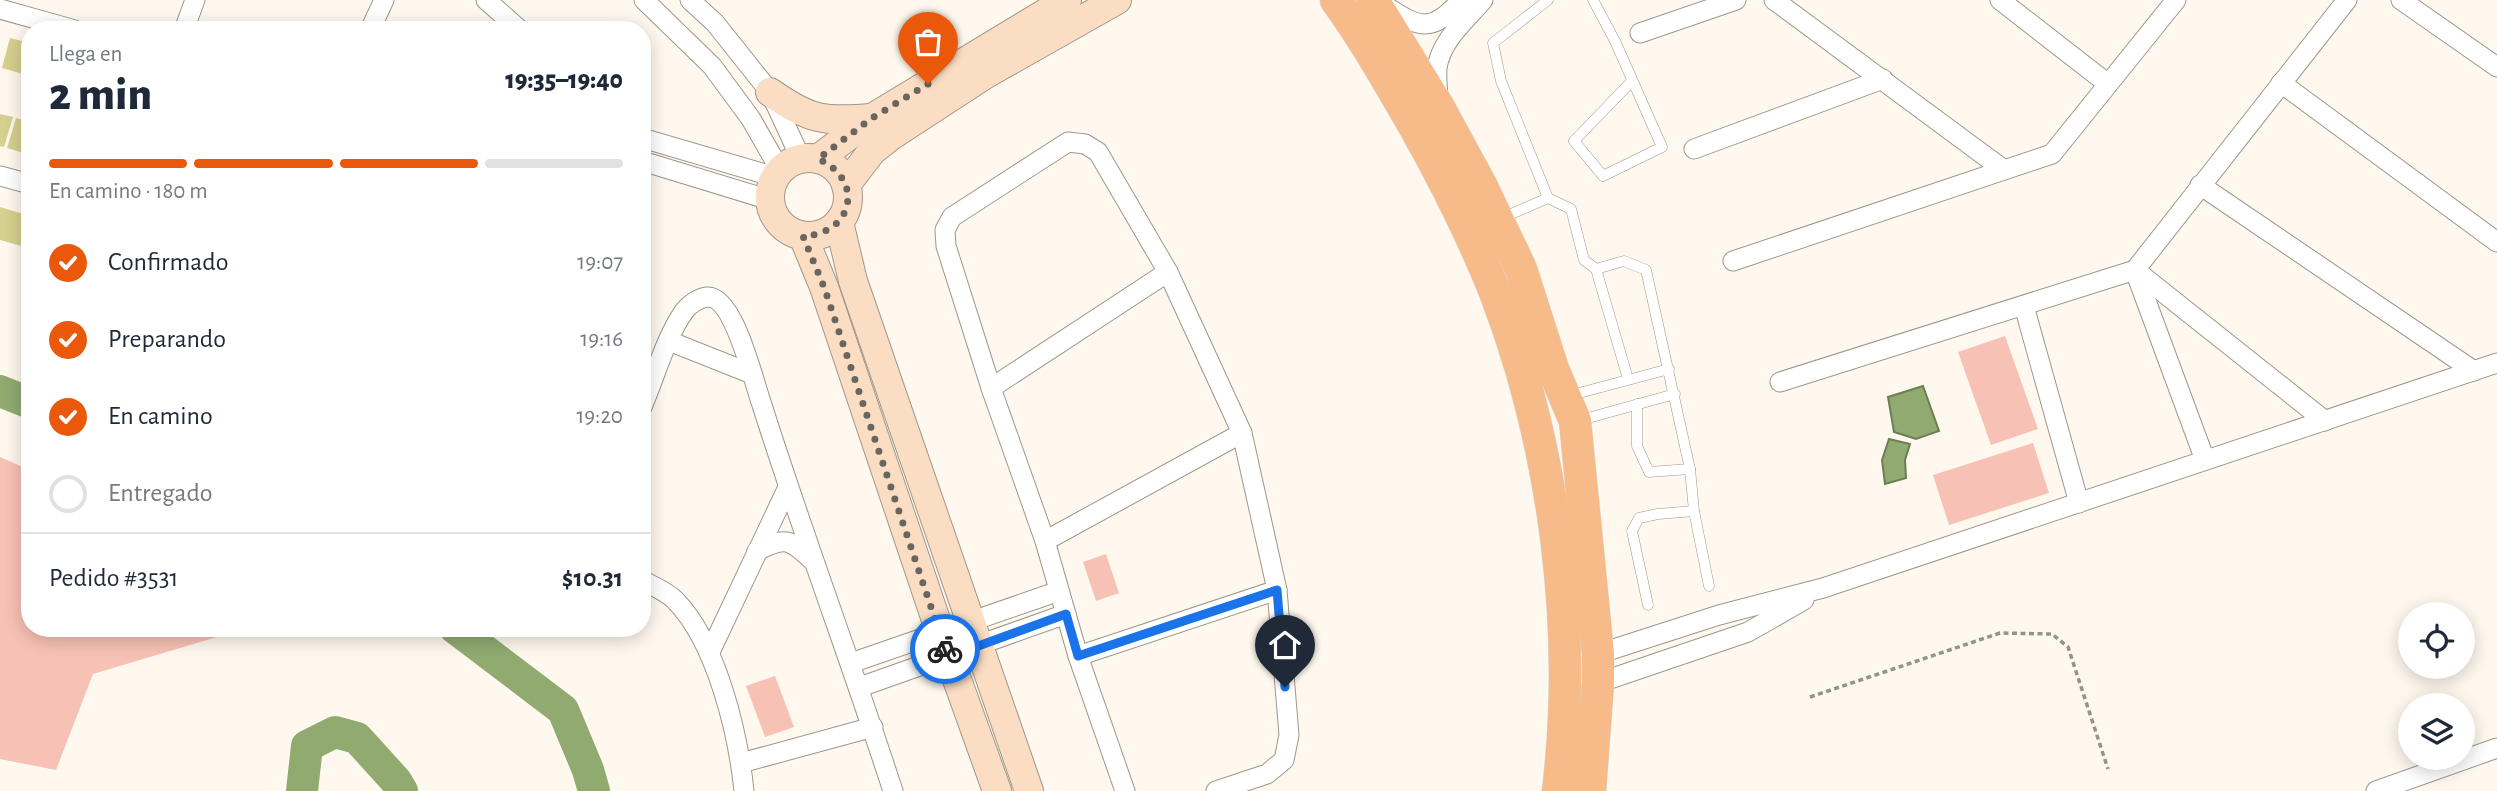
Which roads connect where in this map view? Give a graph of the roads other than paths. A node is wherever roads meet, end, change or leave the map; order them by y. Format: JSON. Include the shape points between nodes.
{"nodes":[{"id":1,"x":4,"y":0,"type":"edge"},
{"id":2,"x":195,"y":0,"type":"edge"},
{"id":3,"x":384,"y":0,"type":"edge"},
{"id":4,"x":486,"y":0,"type":"edge"},
{"id":5,"x":644,"y":0,"type":"edge"},
{"id":6,"x":690,"y":0,"type":"edge"},
{"id":7,"x":1067,"y":0,"type":"edge"},
{"id":8,"x":1117,"y":0,"type":"edge"},
{"id":9,"x":1336,"y":0,"type":"edge"},
{"id":10,"x":1375,"y":0,"type":"edge"},
{"id":11,"x":1461,"y":0,"type":"edge"},
{"id":12,"x":1483,"y":0,"type":"edge"},
{"id":13,"x":1548,"y":0,"type":"edge"},
{"id":14,"x":1593,"y":0,"type":"edge"},
{"id":15,"x":1735,"y":0,"type":"edge"},
{"id":16,"x":1774,"y":0,"type":"edge"},
{"id":17,"x":2000,"y":0,"type":"edge"},
{"id":18,"x":2176,"y":0,"type":"edge"},
{"id":19,"x":2347,"y":0,"type":"edge"},
{"id":20,"x":2401,"y":0,"type":"edge"},
{"id":21,"x":0,"y":9,"type":"edge"},
{"id":22,"x":43,"y":21,"type":"edge"},
{"id":23,"x":187,"y":21,"type":"edge"},
{"id":24,"x":374,"y":21,"type":"edge"},
{"id":25,"x":510,"y":21,"type":"edge"},
{"id":26,"x":1446,"y":28,"type":"junction"},
{"id":27,"x":1640,"y":33,"type":"dead end"},
{"id":28,"x":2497,"y":67,"type":"edge"},
{"id":29,"x":1883,"y":79,"type":"junction"},
{"id":30,"x":1631,"y":82,"type":"junction"},
{"id":31,"x":2281,"y":83,"type":"junction"},
{"id":32,"x":2108,"y":84,"type":"junction"},
{"id":33,"x":770,"y":92,"type":"junction"},
{"id":34,"x":1438,"y":106,"type":"junction"},
{"id":35,"x":872,"y":118,"type":"junction"},
{"id":36,"x":758,"y":131,"type":"junction"},
{"id":37,"x":651,"y":141,"type":"edge"},
{"id":38,"x":1694,"y":149,"type":"dead end"},
{"id":39,"x":690,"y":153,"type":"junction"},
{"id":40,"x":722,"y":162,"type":"junction"},
{"id":41,"x":651,"y":164,"type":"edge"},
{"id":42,"x":2004,"y":170,"type":"junction"},
{"id":43,"x":789,"y":173,"type":"junction"},
{"id":44,"x":684,"y":174,"type":"junction"},
{"id":45,"x":0,"y":176,"type":"edge"},
{"id":46,"x":21,"y":182,"type":"edge"},
{"id":47,"x":846,"y":185,"type":"junction"},
{"id":48,"x":2200,"y":186,"type":"junction"},
{"id":49,"x":1548,"y":198,"type":"junction"},
{"id":50,"x":1498,"y":220,"type":"junction"},
{"id":51,"x":839,"y":222,"type":"junction"},
{"id":52,"x":803,"y":236,"type":"junction"},
{"id":53,"x":2497,"y":242,"type":"edge"},
{"id":54,"x":1733,"y":261,"type":"dead end"},
{"id":55,"x":1596,"y":269,"type":"junction"},
{"id":56,"x":2135,"y":270,"type":"junction"},
{"id":57,"x":1168,"y":272,"type":"junction"},
{"id":58,"x":2024,"y":306,"type":"junction"},
{"id":59,"x":669,"y":341,"type":"junction"},
{"id":60,"x":2497,"y":363,"type":"edge"},
{"id":61,"x":1669,"y":369,"type":"junction"},
{"id":62,"x":2474,"y":370,"type":"junction"},
{"id":63,"x":752,"y":374,"type":"junction"},
{"id":64,"x":1628,"y":379,"type":"junction"},
{"id":65,"x":1780,"y":382,"type":"dead end"},
{"id":66,"x":651,"y":385,"type":"edge"},
{"id":67,"x":991,"y":388,"type":"junction"},
{"id":68,"x":1675,"y":394,"type":"junction"},
{"id":69,"x":1637,"y":404,"type":"junction"},
{"id":70,"x":1570,"y":409,"type":"junction"},
{"id":71,"x":2325,"y":421,"type":"junction"},
{"id":72,"x":1242,"y":433,"type":"junction"},
{"id":73,"x":2205,"y":460,"type":"junction"},
{"id":74,"x":1690,"y":469,"type":"junction"},
{"id":75,"x":788,"y":487,"type":"junction"},
{"id":76,"x":2079,"y":503,"type":"junction"},
{"id":77,"x":1694,"y":511,"type":"junction"},
{"id":78,"x":1045,"y":541,"type":"junction"},
{"id":79,"x":757,"y":551,"type":"junction"},
{"id":80,"x":815,"y":562,"type":"junction"},
{"id":81,"x":651,"y":585,"type":"edge"},
{"id":82,"x":1709,"y":586,"type":"dead end"},
{"id":83,"x":1823,"y":588,"type":"junction"},
{"id":84,"x":1277,"y":590,"type":"junction"},
{"id":85,"x":1059,"y":591,"type":"junction"},
{"id":86,"x":1648,"y":605,"type":"dead end"},
{"id":87,"x":1066,"y":614,"type":"junction"},
{"id":88,"x":973,"y":634,"type":"junction"},
{"id":89,"x":944,"y":644,"type":"junction"},
{"id":90,"x":710,"y":652,"type":"junction"},
{"id":91,"x":1078,"y":656,"type":"junction"},
{"id":92,"x":851,"y":663,"type":"junction"},
{"id":93,"x":1598,"y":669,"type":"junction"},
{"id":94,"x":860,"y":687,"type":"junction"},
{"id":95,"x":873,"y":727,"type":"junction"},
{"id":96,"x":2497,"y":748,"type":"edge"},
{"id":97,"x":741,"y":763,"type":"junction"},
{"id":98,"x":744,"y":791,"type":"edge"},
{"id":99,"x":893,"y":791,"type":"edge"},
{"id":100,"x":997,"y":791,"type":"edge"},
{"id":101,"x":1028,"y":791,"type":"edge"},
{"id":102,"x":1125,"y":791,"type":"edge"},
{"id":103,"x":1216,"y":791,"type":"edge"},
{"id":104,"x":1558,"y":791,"type":"edge"},
{"id":105,"x":1590,"y":791,"type":"edge"},
{"id":106,"x":2376,"y":791,"type":"edge"}],
"edges":[{"from":1,"to":21,"type":"street"},
{"from":2,"to":23,"type":"street"},
{"from":3,"to":24,"type":"street"},
{"from":4,"to":25,"type":"street"},
{"from":5,"to":36,"type":"street","via":[[712,66]]},
{"from":6,"to":33,"type":"street","via":[[715,23]]},
{"from":7,"to":35,"type":"street"},
{"from":8,"to":47,"type":"street","via":[[986,74],[891,135]]},
{"from":9,"to":104,"type":"main road","via":[[1447,185],[1494,292],[1526,386],[1549,491],[1562,597],[1565,677]]},
{"from":10,"to":26,"type":"street","via":[[1423,24]]},
{"from":10,"to":34,"type":"main road"},
{"from":11,"to":26,"type":"street"},
{"from":12,"to":26,"type":"street"},
{"from":13,"to":49,"type":"lane","via":[[1493,43],[1501,81]]},
{"from":14,"to":30,"type":"lane"},
{"from":15,"to":27,"type":"street"},
{"from":16,"to":29,"type":"street"},
{"from":17,"to":32,"type":"street"},
{"from":18,"to":32,"type":"street"},
{"from":19,"to":31,"type":"street"},
{"from":20,"to":28,"type":"street"},
{"from":21,"to":22,"type":"street"},
{"from":26,"to":34,"type":"street","via":[[1437,69]]},
{"from":29,"to":38,"type":"street"},
{"from":29,"to":42,"type":"street"},
{"from":30,"to":30,"type":"lane","via":[[1574,141],[1603,176],[1662,147]]},
{"from":31,"to":48,"type":"street"},
{"from":31,"to":53,"type":"street"},
{"from":32,"to":42,"type":"street","via":[[2052,154]]},
{"from":33,"to":35,"type":"street","via":[[816,118]]},
{"from":33,"to":43,"type":"street"},
{"from":34,"to":50,"type":"main road"},
{"from":35,"to":43,"type":"street"},
{"from":36,"to":40,"type":"street","via":[[747,155]]},
{"from":36,"to":43,"type":"street"},
{"from":37,"to":39,"type":"street"},
{"from":39,"to":40,"type":"street"},
{"from":39,"to":44,"type":"street"},
{"from":40,"to":43,"type":"street"},
{"from":41,"to":44,"type":"street"},
{"from":42,"to":54,"type":"street"},
{"from":43,"to":44,"type":"street"},
{"from":43,"to":47,"type":"street","via":[[831,164]]},
{"from":43,"to":52,"type":"street","via":[[773,213],[790,232]]},
{"from":45,"to":46,"type":"street"},
{"from":47,"to":51,"type":"street","via":[[848,198]]},
{"from":48,"to":56,"type":"street"},
{"from":48,"to":62,"type":"street"},
{"from":49,"to":50,"type":"lane"},
{"from":49,"to":55,"type":"lane","via":[[1571,209],[1584,260]]},
{"from":50,"to":70,"type":"main road","via":[[1521,270]]},
{"from":51,"to":52,"type":"street","via":[[829,231]]},
{"from":51,"to":88,"type":"street","via":[[853,281]]},
{"from":52,"to":89,"type":"street"},
{"from":55,"to":61,"type":"lane","via":[[1624,261],[1646,270]]},
{"from":55,"to":64,"type":"lane"},
{"from":56,"to":58,"type":"street"},
{"from":56,"to":71,"type":"street"},
{"from":56,"to":73,"type":"street"},
{"from":57,"to":67,"type":"street"},
{"from":57,"to":67,"type":"street","via":[[1098,152],[1085,144],[1068,142],[952,217],[945,230],[946,246]]},
{"from":57,"to":72,"type":"street"},
{"from":58,"to":65,"type":"street"},
{"from":58,"to":76,"type":"street"},
{"from":59,"to":63,"type":"street"},
{"from":59,"to":63,"type":"street","via":[[696,300],[709,297],[722,302],[731,313]]},
{"from":59,"to":66,"type":"street"},
{"from":60,"to":62,"type":"street"},
{"from":61,"to":64,"type":"lane"},
{"from":61,"to":68,"type":"lane"},
{"from":62,"to":71,"type":"street"},
{"from":63,"to":75,"type":"street"},
{"from":64,"to":70,"type":"lane"},
{"from":67,"to":78,"type":"street"},
{"from":68,"to":69,"type":"lane"},
{"from":68,"to":74,"type":"lane"},
{"from":69,"to":70,"type":"lane"},
{"from":69,"to":74,"type":"lane","via":[[1637,446],[1649,472]]},
{"from":70,"to":93,"type":"main road"},
{"from":71,"to":73,"type":"street"},
{"from":72,"to":78,"type":"street"},
{"from":72,"to":84,"type":"street"},
{"from":73,"to":76,"type":"street"},
{"from":74,"to":77,"type":"lane"},
{"from":75,"to":79,"type":"street"},
{"from":75,"to":80,"type":"street"},
{"from":76,"to":83,"type":"street"},
{"from":77,"to":82,"type":"lane"},
{"from":77,"to":86,"type":"lane","via":[[1639,518],[1632,531]]},
{"from":78,"to":85,"type":"street"},
{"from":79,"to":80,"type":"street","via":[[786,541]]},
{"from":79,"to":90,"type":"street"},
{"from":80,"to":92,"type":"street"},
{"from":81,"to":90,"type":"street","via":[[673,598]]},
{"from":83,"to":93,"type":"street","via":[[1731,611]]},
{"from":83,"to":93,"type":"street","via":[[1748,632]]},
{"from":84,"to":91,"type":"street"},
{"from":84,"to":103,"type":"street","via":[[1289,735],[1284,760],[1267,774]]},
{"from":85,"to":87,"type":"street"},
{"from":85,"to":88,"type":"street"},
{"from":87,"to":88,"type":"street"},
{"from":87,"to":91,"type":"street"},
{"from":88,"to":89,"type":"street"},
{"from":88,"to":101,"type":"street"},
{"from":89,"to":92,"type":"street"},
{"from":89,"to":94,"type":"street"},
{"from":89,"to":100,"type":"street"},
{"from":90,"to":97,"type":"street"},
{"from":91,"to":102,"type":"street"},
{"from":92,"to":94,"type":"street"},
{"from":93,"to":105,"type":"main road"},
{"from":94,"to":95,"type":"street"},
{"from":95,"to":97,"type":"street"},
{"from":95,"to":99,"type":"street"},
{"from":96,"to":106,"type":"street"},
{"from":97,"to":98,"type":"street"}]}
